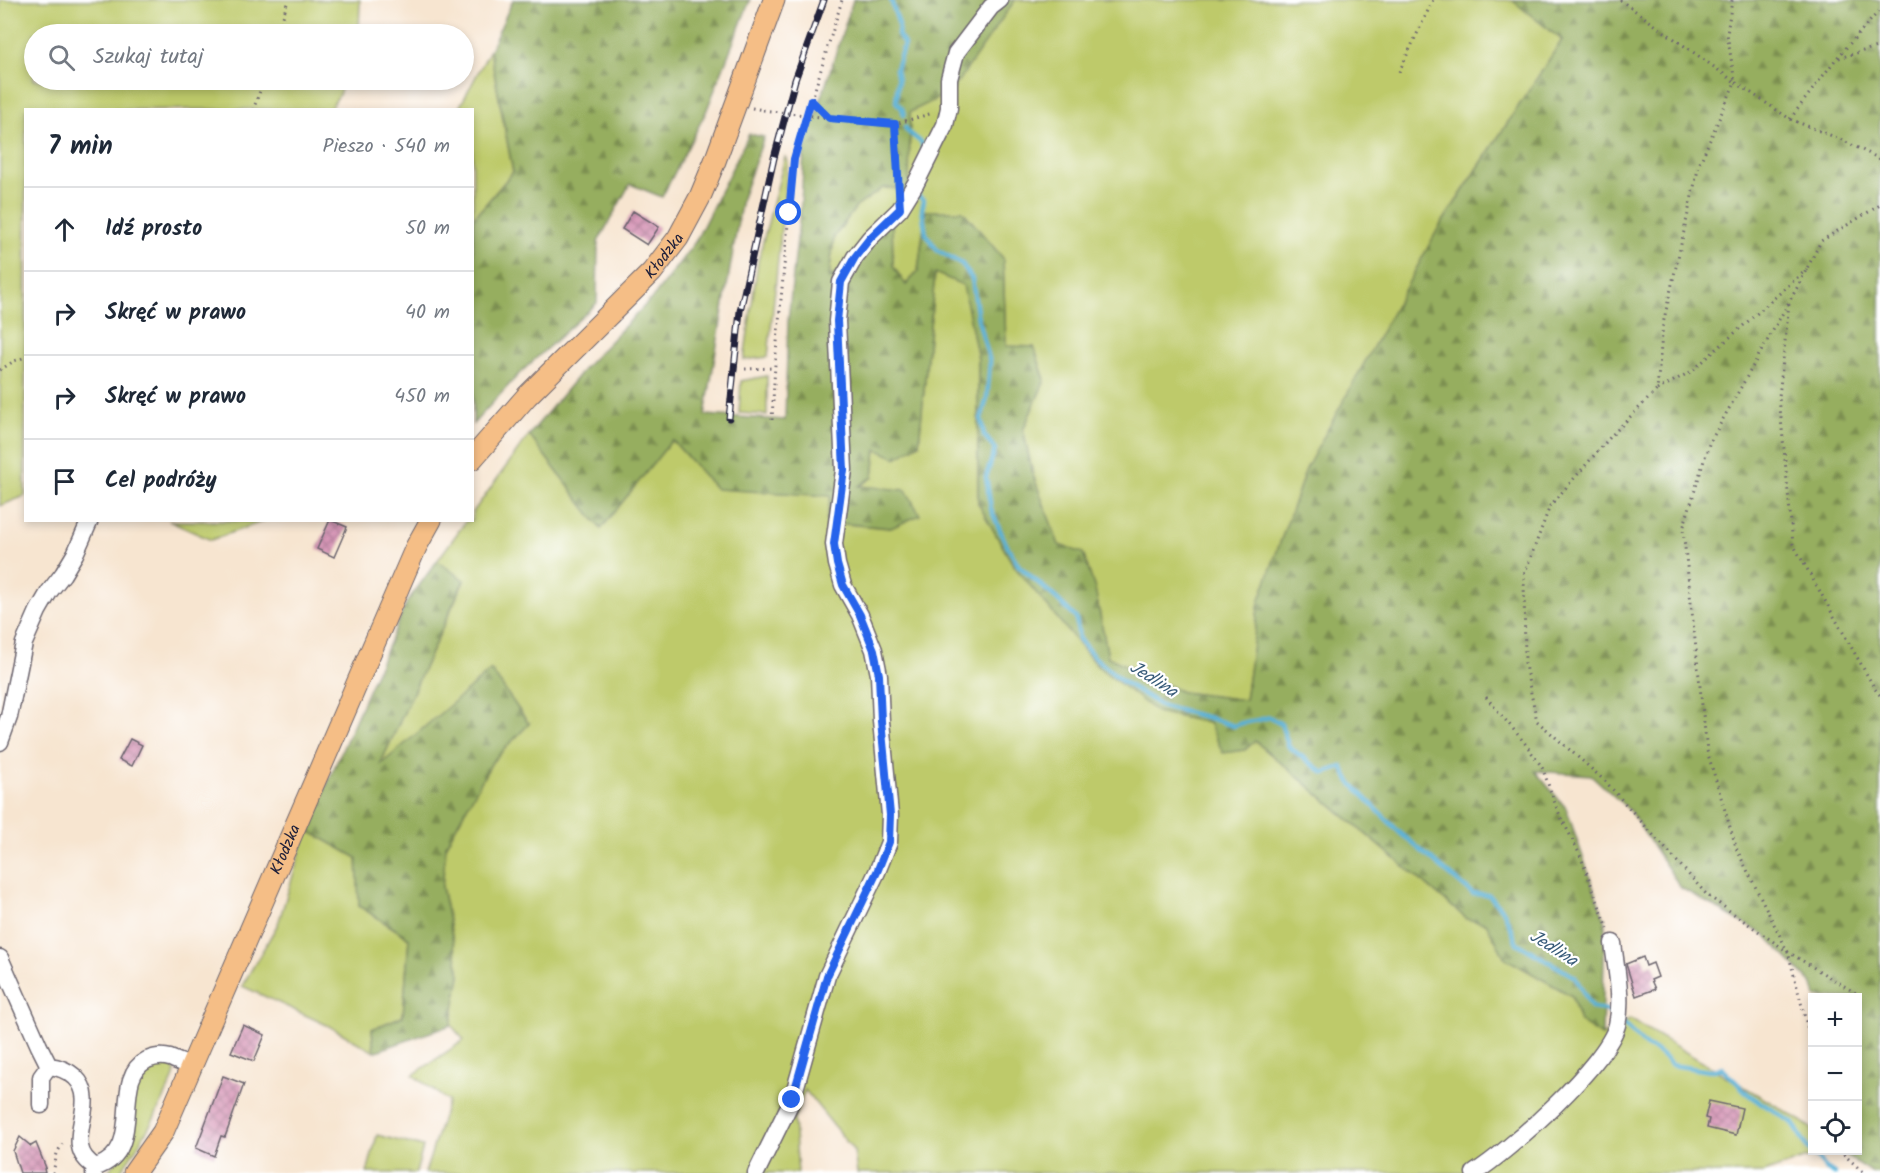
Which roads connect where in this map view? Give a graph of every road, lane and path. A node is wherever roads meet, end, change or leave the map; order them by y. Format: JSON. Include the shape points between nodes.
{"nodes":[{"id":1,"x":288,"y":0,"type":"edge"},
{"id":2,"x":774,"y":0,"type":"edge"},
{"id":3,"x":842,"y":0,"type":"edge"},
{"id":4,"x":1000,"y":0,"type":"edge"},
{"id":5,"x":1433,"y":0,"type":"edge"},
{"id":6,"x":1620,"y":0,"type":"edge"},
{"id":7,"x":1732,"y":0,"type":"edge"},
{"id":8,"x":1880,"y":10,"type":"edge"},
{"id":9,"x":281,"y":24,"type":"edge"},
{"id":10,"x":1880,"y":46,"type":"edge"},
{"id":11,"x":1836,"y":59,"type":"junction"},
{"id":12,"x":1399,"y":72,"type":"dead end"},
{"id":13,"x":1735,"y":82,"type":"junction"},
{"id":14,"x":260,"y":90,"type":"edge"},
{"id":15,"x":811,"y":100,"type":"junction"},
{"id":16,"x":254,"y":108,"type":"edge"},
{"id":17,"x":949,"y":108,"type":"junction"},
{"id":18,"x":763,"y":110,"type":"dead end"},
{"id":19,"x":829,"y":118,"type":"junction"},
{"id":20,"x":1790,"y":119,"type":"junction"},
{"id":21,"x":895,"y":124,"type":"junction"},
{"id":22,"x":1880,"y":159,"type":"edge"},
{"id":23,"x":1880,"y":205,"type":"edge"},
{"id":24,"x":900,"y":209,"type":"junction"},
{"id":25,"x":1808,"y":267,"type":"junction"},
{"id":26,"x":1789,"y":303,"type":"junction"},
{"id":27,"x":24,"y":358,"type":"edge"},
{"id":28,"x":774,"y":368,"type":"junction"},
{"id":29,"x":745,"y":369,"type":"dead end"},
{"id":30,"x":0,"y":370,"type":"edge"},
{"id":31,"x":1657,"y":390,"type":"junction"},
{"id":32,"x":772,"y":420,"type":"dead end"},
{"id":33,"x":474,"y":457,"type":"edge"},
{"id":34,"x":89,"y":522,"type":"edge"},
{"id":35,"x":430,"y":522,"type":"edge"},
{"id":36,"x":1880,"y":695,"type":"edge"},
{"id":37,"x":1486,"y":697,"type":"dead end"},
{"id":38,"x":0,"y":742,"type":"edge"},
{"id":39,"x":1613,"y":943,"type":"joint"},
{"id":40,"x":1788,"y":952,"type":"junction"},
{"id":41,"x":0,"y":958,"type":"edge"},
{"id":42,"x":1856,"y":993,"type":"edge"},
{"id":43,"x":1808,"y":1030,"type":"edge"},
{"id":44,"x":49,"y":1066,"type":"junction"},
{"id":45,"x":192,"y":1067,"type":"junction"},
{"id":46,"x":41,"y":1105,"type":"dead end"},
{"id":47,"x":1843,"y":1155,"type":"edge"},
{"id":48,"x":95,"y":1170,"type":"edge"},
{"id":49,"x":134,"y":1173,"type":"edge"},
{"id":50,"x":756,"y":1173,"type":"edge"},
{"id":51,"x":1474,"y":1173,"type":"edge"},
{"id":52,"x":1864,"y":1173,"type":"edge"}],
"edges":[{"from":1,"to":9,"type":"path"},
{"from":2,"to":33,"type":"main road","name":"Kłodzka","via":[[715,161],[678,238],[652,272],[527,396]]},
{"from":3,"to":15,"type":"path"},
{"from":4,"to":17,"type":"street","via":[[956,53],[949,79]]},
{"from":5,"to":12,"type":"path"},
{"from":6,"to":13,"type":"path"},
{"from":7,"to":13,"type":"path","via":[[1726,34]]},
{"from":8,"to":11,"type":"path"},
{"from":10,"to":11,"type":"path"},
{"from":11,"to":20,"type":"path"},
{"from":13,"to":20,"type":"path"},
{"from":13,"to":31,"type":"path","via":[[1699,165],[1663,324]]},
{"from":14,"to":16,"type":"path"},
{"from":15,"to":19,"type":"path"},
{"from":15,"to":28,"type":"path","via":[[794,159]]},
{"from":17,"to":21,"type":"path"},
{"from":17,"to":24,"type":"street","via":[[945,125]]},
{"from":18,"to":19,"type":"path","bridge":true},
{"from":19,"to":21,"type":"path"},
{"from":20,"to":22,"type":"path"},
{"from":21,"to":24,"type":"path"},
{"from":23,"to":25,"type":"path","via":[[1821,241]]},
{"from":24,"to":50,"type":"street","via":[[855,257],[841,282],[837,321],[844,470],[834,544],[843,585],[874,650],[879,675],[889,842],[827,976],[792,1100]]},
{"from":25,"to":26,"type":"path"},
{"from":25,"to":31,"type":"path","via":[[1692,371]]},
{"from":26,"to":36,"type":"path","via":[[1779,397],[1794,544]]},
{"from":26,"to":40,"type":"path","via":[[1709,444],[1683,529],[1707,751],[1737,850]]},
{"from":27,"to":30,"type":"path"},
{"from":28,"to":29,"type":"path"},
{"from":28,"to":32,"type":"path"},
{"from":31,"to":40,"type":"path","via":[[1550,506],[1524,575],[1525,665],[1537,721],[1605,781],[1707,895]]},
{"from":34,"to":38,"type":"street","via":[[24,643]]},
{"from":35,"to":45,"type":"main road","name":"Kłodzka"},
{"from":37,"to":39,"type":"path","via":[[1542,767]]},
{"from":39,"to":51,"type":"street","via":[[1619,998],[1616,1027],[1600,1054],[1516,1143]]},
{"from":40,"to":42,"type":"path"},
{"from":40,"to":43,"type":"path"},
{"from":41,"to":44,"type":"street"},
{"from":44,"to":46,"type":"street","via":[[41,1077]]},
{"from":44,"to":48,"type":"street","via":[[66,1070],[82,1086],[85,1102],[79,1141]]},
{"from":45,"to":48,"type":"street","via":[[168,1058],[152,1058],[137,1065],[130,1079],[126,1131],[121,1145],[109,1161]]},
{"from":45,"to":49,"type":"main road","name":"Kłodzka","via":[[163,1132]]},
{"from":47,"to":52,"type":"path"}]}
